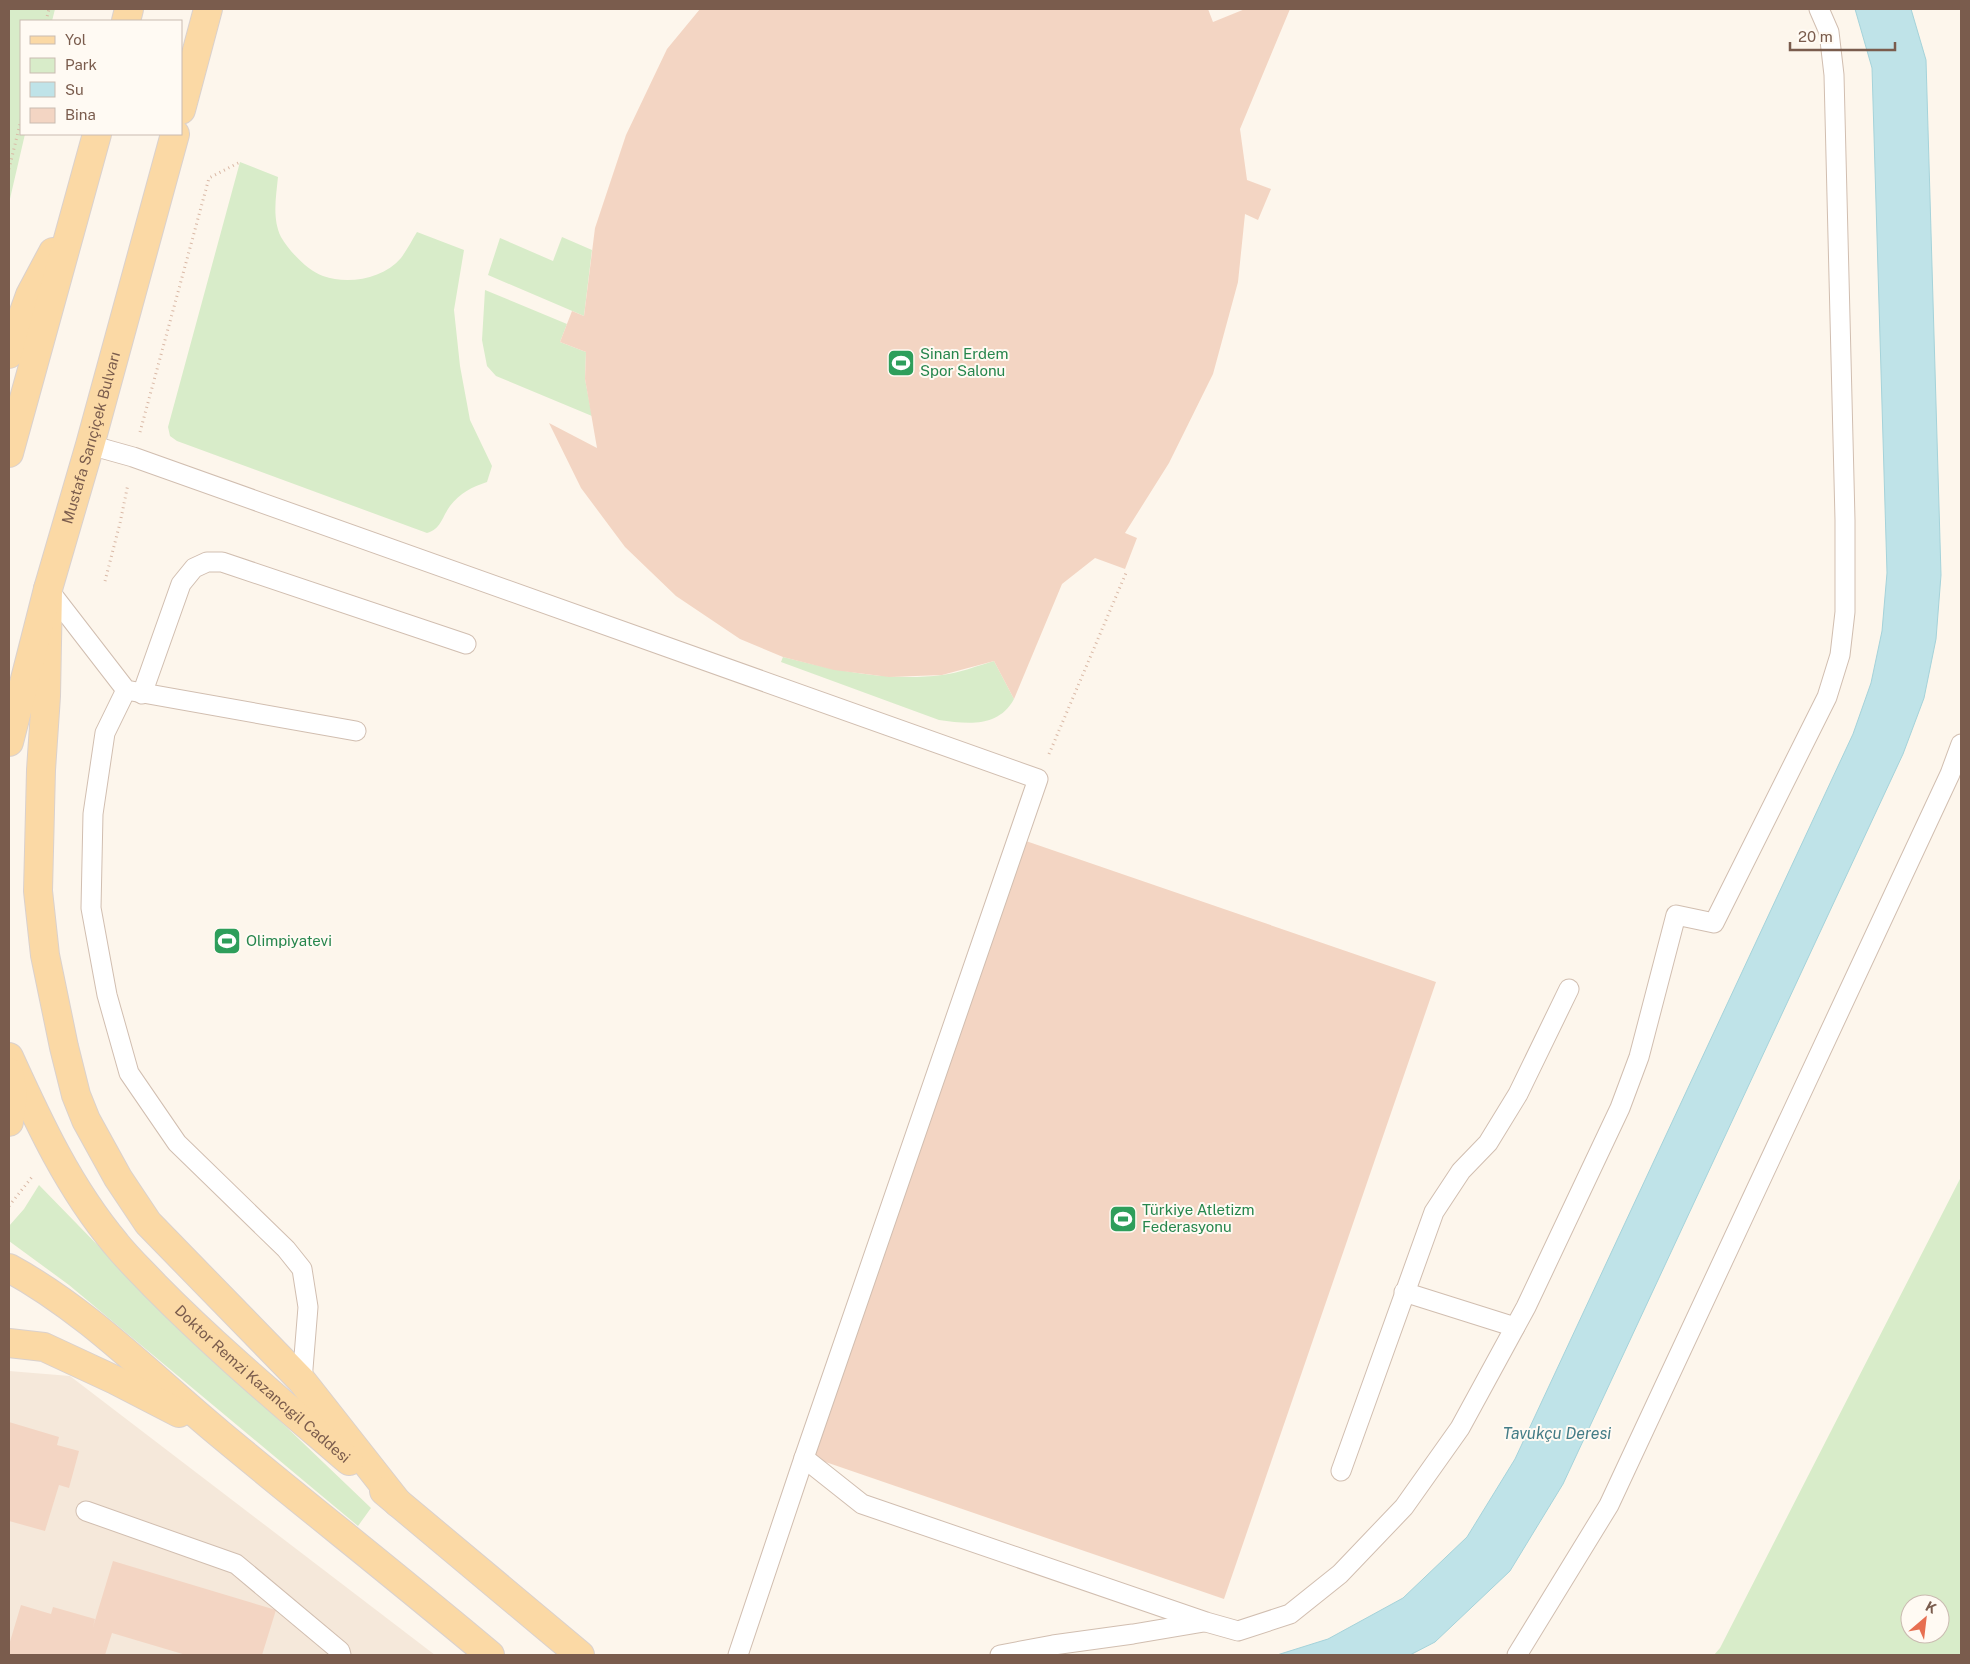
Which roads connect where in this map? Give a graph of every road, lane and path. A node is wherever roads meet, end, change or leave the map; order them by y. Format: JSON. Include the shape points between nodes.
{"nodes":[{"id":1,"x":208,"y":9,"type":"edge"},
{"id":2,"x":1819,"y":9,"type":"edge"},
{"id":3,"x":182,"y":106,"type":"edge"},
{"id":4,"x":20,"y":124,"type":"edge"},
{"id":5,"x":97,"y":135,"type":"edge"},
{"id":6,"x":175,"y":135,"type":"edge"},
{"id":7,"x":240,"y":162,"type":"dead end"},
{"id":8,"x":9,"y":169,"type":"edge"},
{"id":9,"x":79,"y":202,"type":"junction"},
{"id":10,"x":9,"y":354,"type":"edge"},
{"id":11,"x":90,"y":445,"type":"junction"},
{"id":12,"x":9,"y":453,"type":"edge"},
{"id":13,"x":133,"y":457,"type":"junction"},
{"id":14,"x":1126,"y":573,"type":"dead end"},
{"id":15,"x":105,"y":581,"type":"dead end"},
{"id":16,"x":48,"y":590,"type":"junction"},
{"id":17,"x":466,"y":644,"type":"dead end"},
{"id":18,"x":134,"y":692,"type":"junction"},
{"id":19,"x":356,"y":731,"type":"dead end"},
{"id":20,"x":9,"y":742,"type":"edge"},
{"id":21,"x":1961,"y":744,"type":"edge"},
{"id":22,"x":1038,"y":779,"type":"junction"},
{"id":23,"x":1570,"y":989,"type":"dead end"},
{"id":24,"x":9,"y":1057,"type":"edge"},
{"id":25,"x":9,"y":1068,"type":"edge"},
{"id":26,"x":9,"y":1122,"type":"edge"},
{"id":27,"x":34,"y":1175,"type":"dead end"},
{"id":28,"x":9,"y":1206,"type":"edge"},
{"id":29,"x":9,"y":1268,"type":"edge"},
{"id":30,"x":1404,"y":1292,"type":"junction"},
{"id":31,"x":1516,"y":1327,"type":"junction"},
{"id":32,"x":9,"y":1343,"type":"edge"},
{"id":33,"x":302,"y":1381,"type":"junction"},
{"id":34,"x":219,"y":1434,"type":"junction"},
{"id":35,"x":804,"y":1458,"type":"junction"},
{"id":36,"x":1341,"y":1471,"type":"dead end"},
{"id":37,"x":398,"y":1503,"type":"junction"},
{"id":38,"x":86,"y":1511,"type":"dead end"},
{"id":39,"x":1206,"y":1622,"type":"junction"},
{"id":40,"x":341,"y":1655,"type":"edge"},
{"id":41,"x":490,"y":1655,"type":"edge"},
{"id":42,"x":580,"y":1655,"type":"edge"},
{"id":43,"x":738,"y":1655,"type":"edge"},
{"id":44,"x":1000,"y":1655,"type":"edge"},
{"id":45,"x":1517,"y":1655,"type":"edge"}],
"edges":[{"from":1,"to":3,"type":"main road"},
{"from":2,"to":31,"type":"lane","via":[[1829,32],[1834,75],[1845,520],[1845,612],[1840,655],[1827,697],[1714,923],[1676,915],[1639,1057],[1620,1108]]},
{"from":4,"to":8,"type":"path"},
{"from":5,"to":9,"type":"main road"},
{"from":6,"to":11,"type":"main road","name":"Mustafa Sarıçiçek Bulvarı"},
{"from":7,"to":13,"type":"path","via":[[209,178]]},
{"from":9,"to":10,"type":"main road","via":[[30,295]]},
{"from":9,"to":12,"type":"main road"},
{"from":11,"to":13,"type":"lane"},
{"from":11,"to":16,"type":"main road","name":"Mustafa Sarıçiçek Bulvarı"},
{"from":13,"to":15,"type":"path"},
{"from":13,"to":22,"type":"lane"},
{"from":14,"to":22,"type":"path"},
{"from":16,"to":18,"type":"lane"},
{"from":16,"to":20,"type":"main road","name":"Mustafa Sarıçiçek Bulvarı"},
{"from":16,"to":33,"type":"main road","via":[[38,891],[45,954],[76,1095],[118,1178],[148,1223]]},
{"from":17,"to":18,"type":"lane","via":[[222,562],[207,562],[194,568],[181,584]]},
{"from":18,"to":19,"type":"lane"},
{"from":18,"to":33,"type":"lane","via":[[104,733],[93,814],[91,908],[107,994],[129,1073],[177,1143],[286,1249],[302,1269],[308,1307]]},
{"from":21,"to":45,"type":"lane","via":[[1950,774],[1609,1505]]},
{"from":22,"to":35,"type":"lane"},
{"from":23,"to":30,"type":"lane","via":[[1518,1094],[1488,1142],[1461,1171],[1434,1212]]},
{"from":24,"to":37,"type":"main road","name":"Doktor Remzi Kazancıgil Caddesi","via":[[67,1175],[116,1245],[194,1325]]},
{"from":25,"to":26,"type":"main road","via":[[13,1094]]},
{"from":27,"to":28,"type":"path"},
{"from":29,"to":34,"type":"main road","via":[[104,1333]]},
{"from":30,"to":31,"type":"lane"},
{"from":30,"to":36,"type":"lane"},
{"from":31,"to":39,"type":"lane","via":[[1460,1428],[1404,1507],[1340,1574],[1290,1614],[1238,1631]]},
{"from":32,"to":34,"type":"main road","via":[[44,1347]]},
{"from":33,"to":37,"type":"main road"},
{"from":34,"to":41,"type":"main road"},
{"from":35,"to":39,"type":"lane","via":[[862,1504]]},
{"from":35,"to":43,"type":"lane"},
{"from":37,"to":42,"type":"main road","name":"Doktor Remzi Kazancıgil Caddesi"},
{"from":38,"to":40,"type":"lane","via":[[236,1564]]},
{"from":39,"to":44,"type":"lane"}]}
